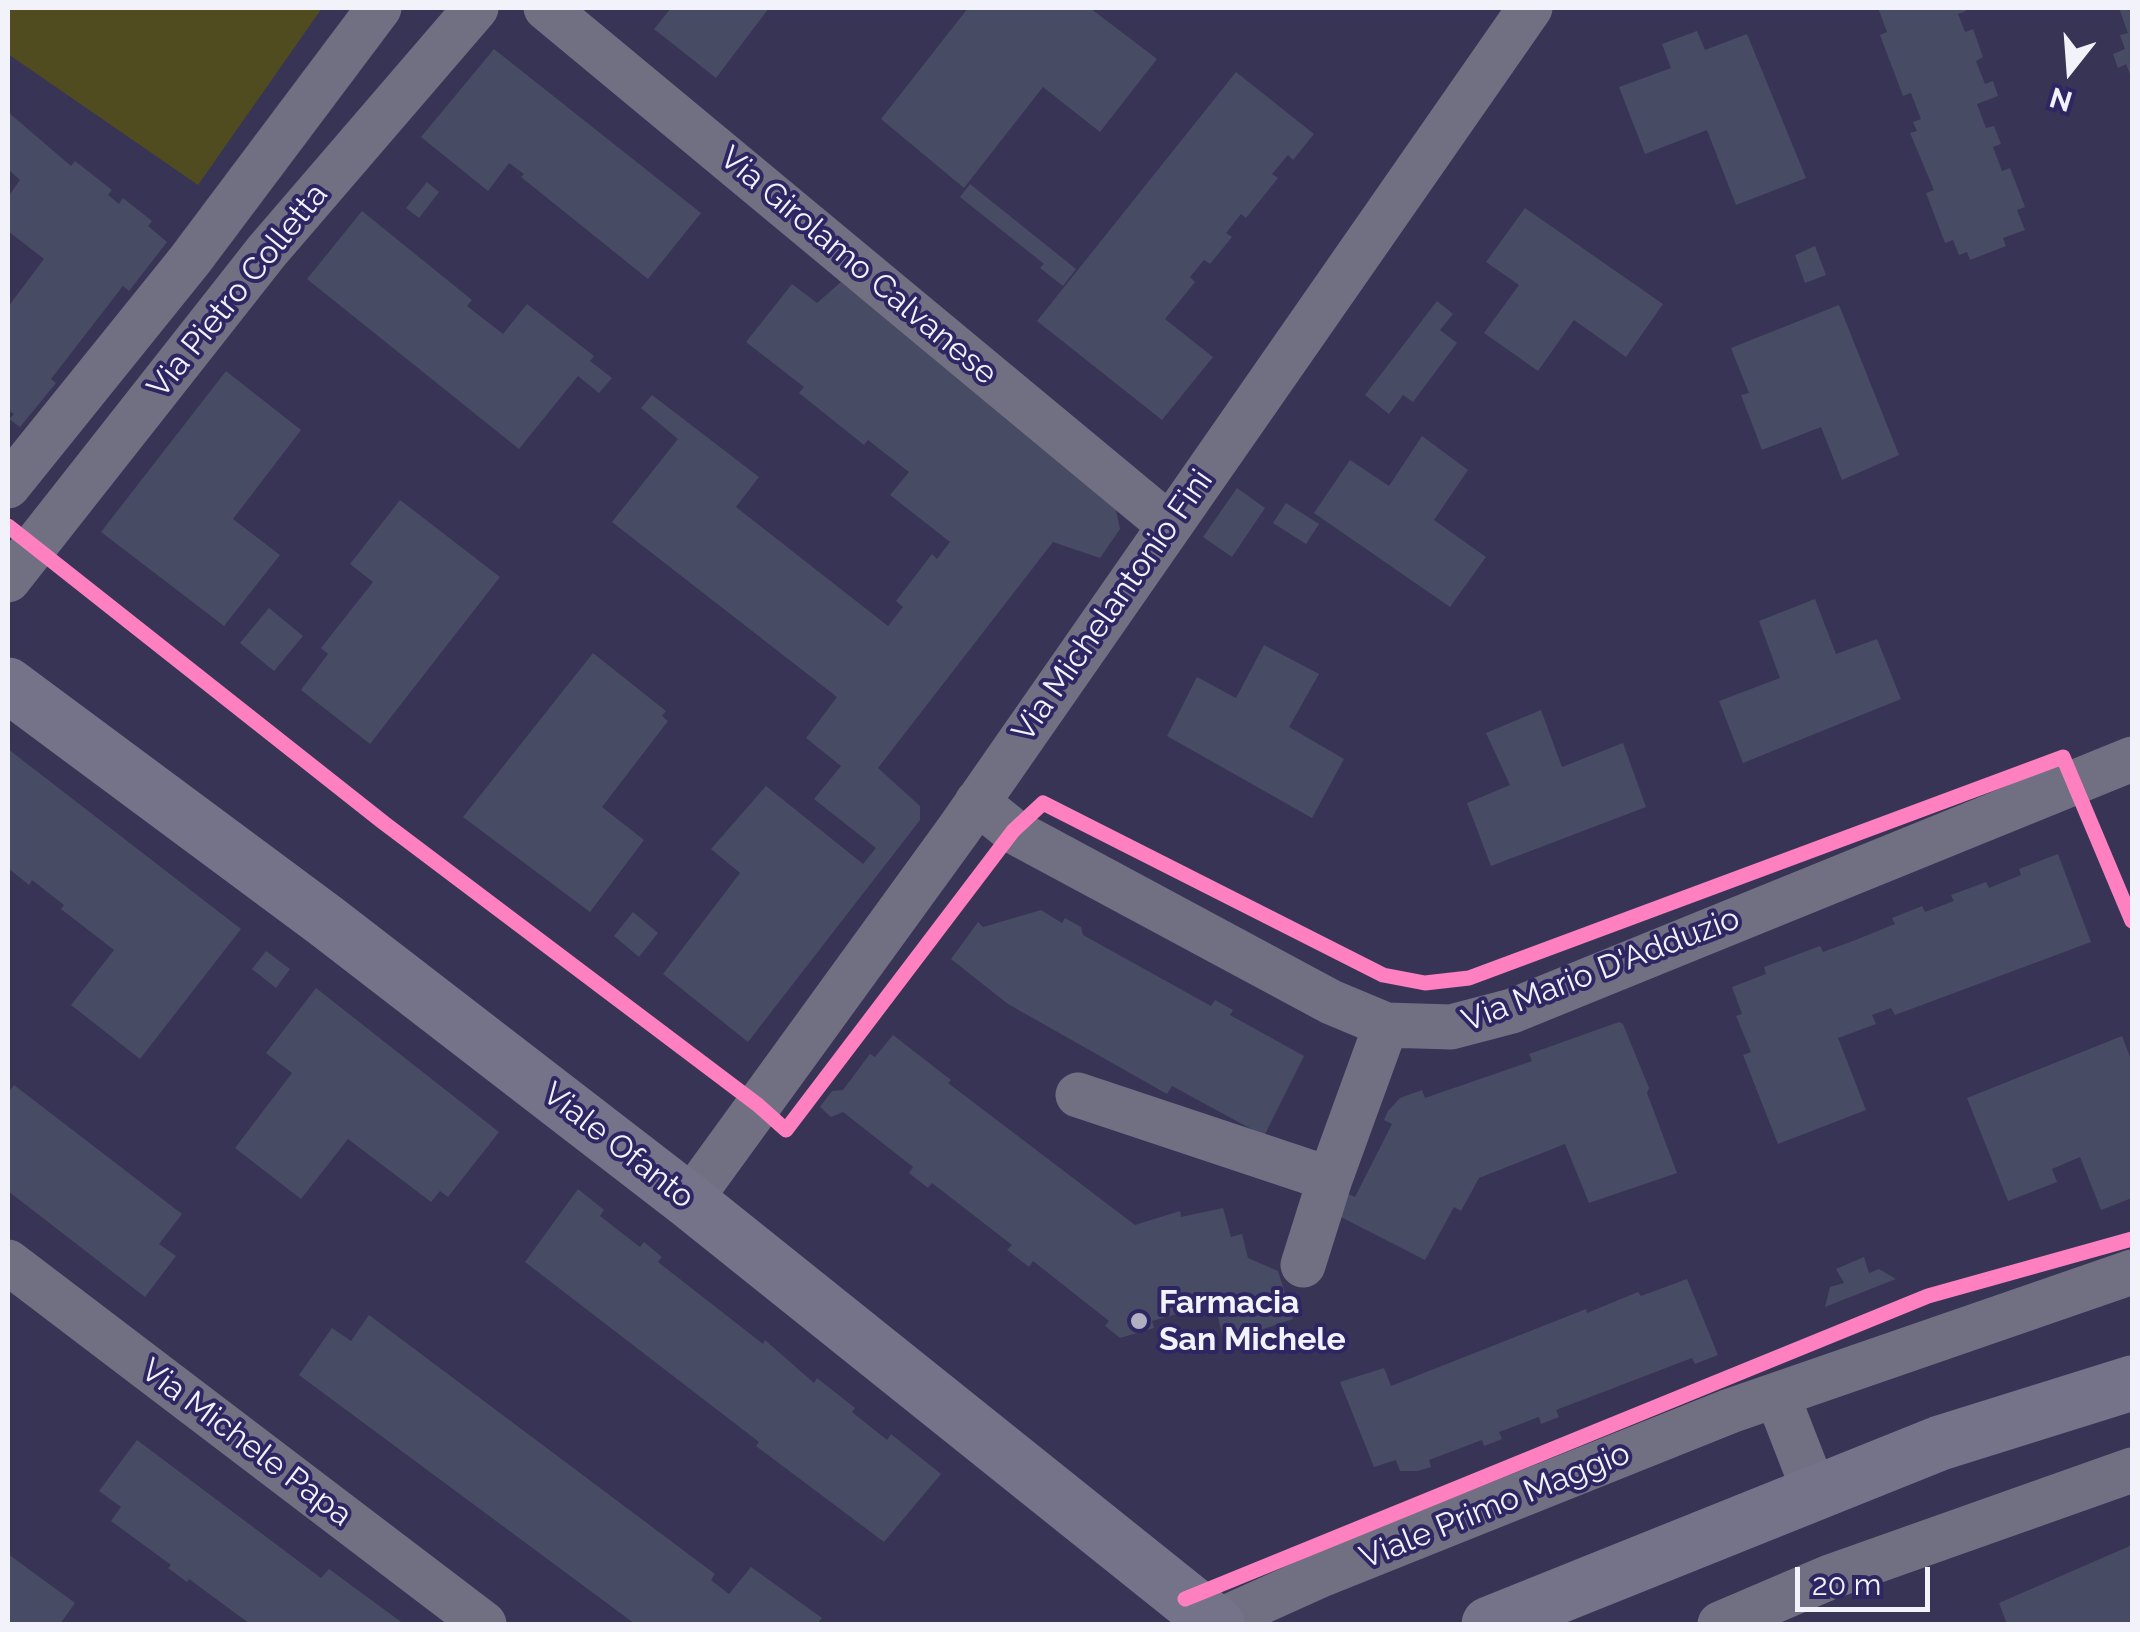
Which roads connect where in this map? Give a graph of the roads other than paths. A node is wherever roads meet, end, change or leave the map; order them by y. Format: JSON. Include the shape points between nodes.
{"nodes":[{"id":1,"x":380,"y":8,"type":"edge"},
{"id":2,"x":476,"y":8,"type":"edge"},
{"id":3,"x":546,"y":8,"type":"edge"},
{"id":4,"x":1530,"y":8,"type":"edge"},
{"id":5,"x":8,"y":486,"type":"edge"},
{"id":6,"x":1170,"y":525,"type":"junction"},
{"id":7,"x":8,"y":580,"type":"edge"},
{"id":8,"x":8,"y":684,"type":"edge"},
{"id":9,"x":2132,"y":759,"type":"edge"},
{"id":10,"x":977,"y":802,"type":"junction"},
{"id":11,"x":1386,"y":1024,"type":"junction"},
{"id":12,"x":1078,"y":1095,"type":"dead end"},
{"id":13,"x":1330,"y":1179,"type":"junction"},
{"id":14,"x":689,"y":1201,"type":"junction"},
{"id":15,"x":8,"y":1262,"type":"edge"},
{"id":16,"x":1304,"y":1265,"type":"dead end"},
{"id":17,"x":2132,"y":1272,"type":"edge"},
{"id":18,"x":2132,"y":1383,"type":"edge"},
{"id":19,"x":1778,"y":1395,"type":"junction"},
{"id":20,"x":2132,"y":1470,"type":"edge"},
{"id":21,"x":1814,"y":1493,"type":"junction"},
{"id":22,"x":484,"y":1624,"type":"edge"},
{"id":23,"x":1214,"y":1624,"type":"edge"},
{"id":24,"x":1488,"y":1624,"type":"edge"},
{"id":25,"x":1720,"y":1624,"type":"edge"}],
"edges":[{"from":1,"to":5,"type":"street","name":"Via Pietro Colletta"},
{"from":2,"to":7,"type":"street","name":"Via Pietro Colletta","via":[[267,251]]},
{"from":3,"to":6,"type":"street","name":"Via Girolamo Calvanese"},
{"from":4,"to":6,"type":"street","name":"Via Michelantonio Fini"},
{"from":6,"to":10,"type":"street","name":"Via Michelantonio Fini"},
{"from":8,"to":14,"type":"main road","name":"Viale Ofanto"},
{"from":9,"to":11,"type":"street","name":"Via Mario D'Adduzio","via":[[1512,1011],[1451,1027]]},
{"from":10,"to":11,"type":"street","name":"Via Mario D'Adduzio","via":[[1014,831],[1332,1002]]},
{"from":10,"to":14,"type":"street","name":"Via Michelantonio Fini"},
{"from":11,"to":13,"type":"street"},
{"from":12,"to":13,"type":"street"},
{"from":13,"to":16,"type":"street"},
{"from":14,"to":23,"type":"main road","name":"Viale Ofanto"},
{"from":15,"to":22,"type":"street","name":"Via Michele Papa"},
{"from":17,"to":19,"type":"street","name":"Viale Primo Maggio"},
{"from":18,"to":21,"type":"main road","via":[[1940,1443]]},
{"from":19,"to":21,"type":"street"},
{"from":19,"to":23,"type":"street","name":"Viale Primo Maggio"},
{"from":20,"to":25,"type":"street","via":[[1830,1577]]},
{"from":21,"to":24,"type":"main road"}]}
